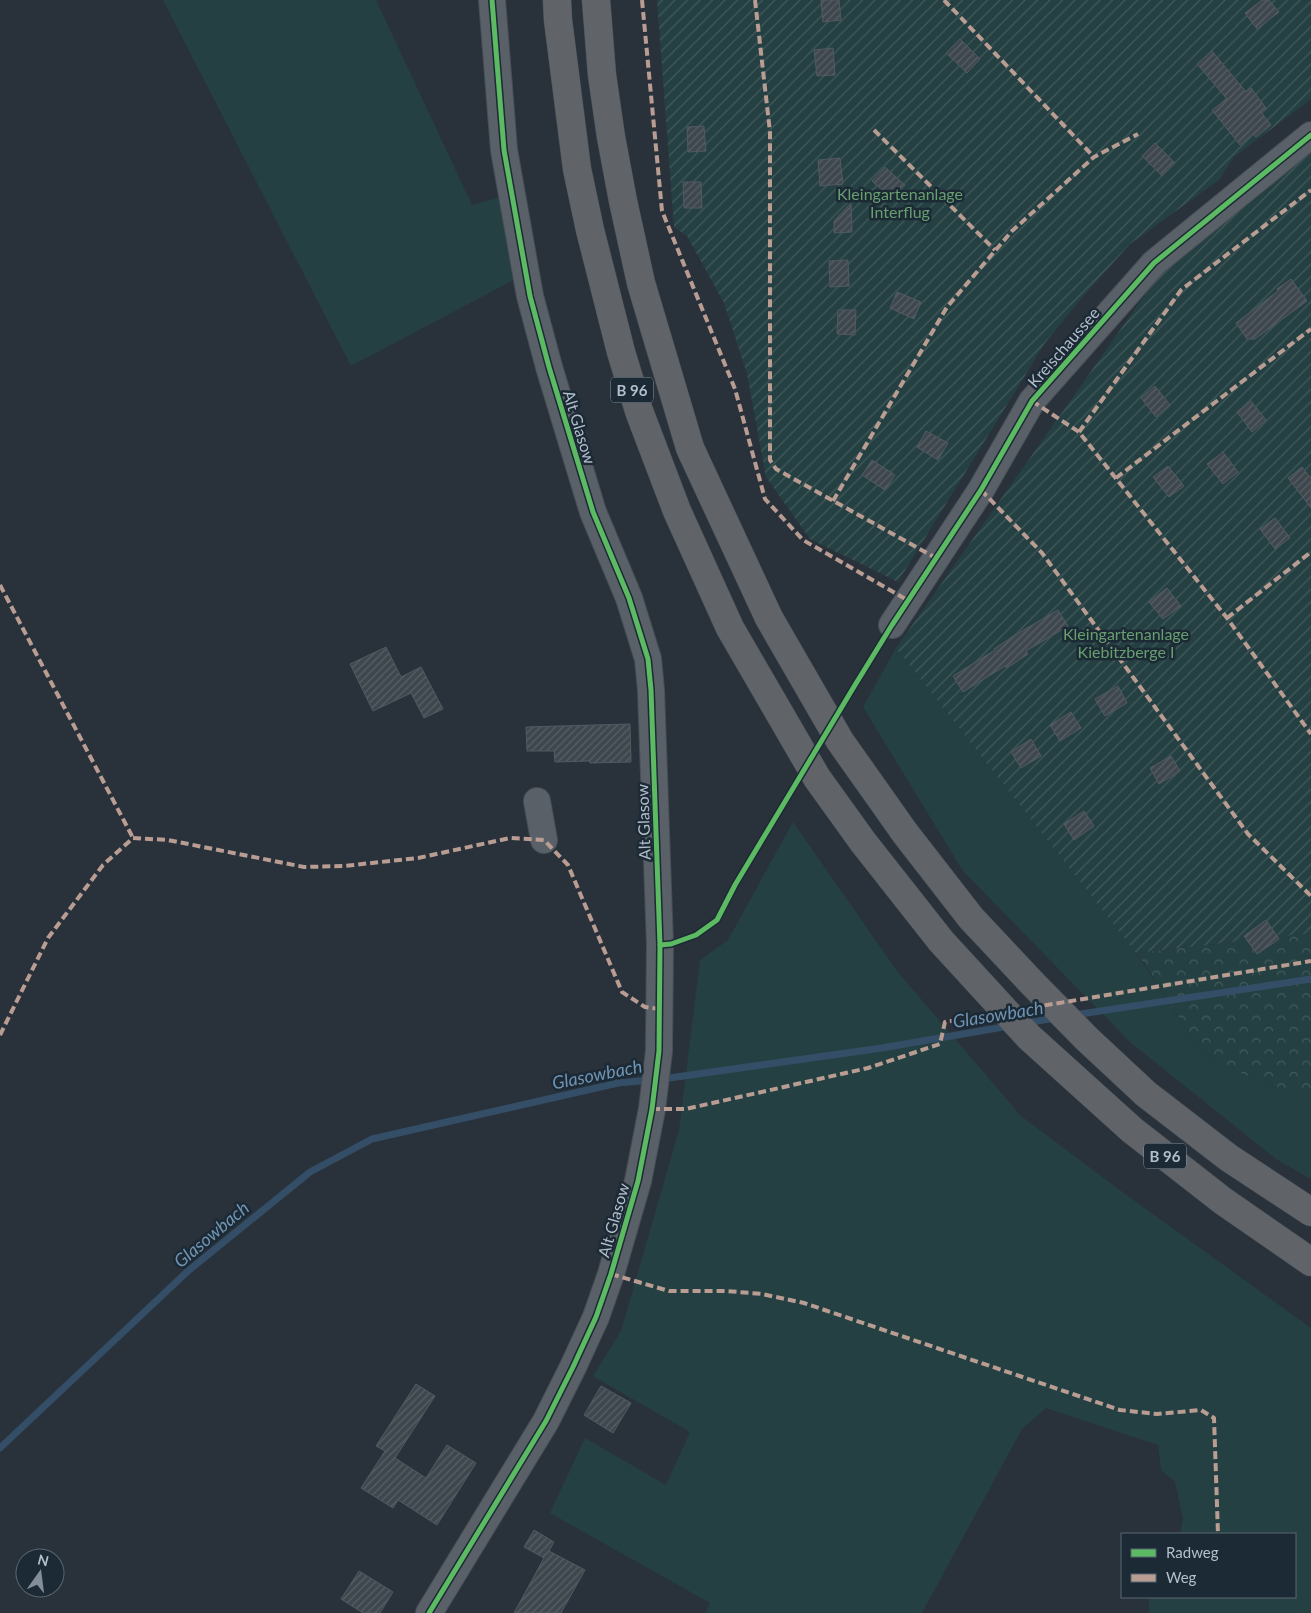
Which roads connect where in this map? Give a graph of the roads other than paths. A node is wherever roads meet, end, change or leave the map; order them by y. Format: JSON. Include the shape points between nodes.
{"nodes":[{"id":1,"x":492,"y":0,"type":"edge"},
{"id":2,"x":557,"y":0,"type":"edge"},
{"id":3,"x":596,"y":0,"type":"edge"},
{"id":4,"x":1311,"y":135,"type":"edge"},
{"id":5,"x":892,"y":625,"type":"dead end"},
{"id":6,"x":537,"y":801,"type":"dead end"},
{"id":7,"x":544,"y":840,"type":"dead end"},
{"id":8,"x":1311,"y":1212,"type":"edge"},
{"id":9,"x":1311,"y":1262,"type":"edge"},
{"id":10,"x":428,"y":1613,"type":"edge"}],
"edges":[{"from":1,"to":10,"type":"street","name":"Alt Glasow","via":[[504,150],[530,296],[593,512],[629,598],[648,660],[659,936],[659,1051],[638,1181],[596,1317],[546,1421]]},
{"from":2,"to":9,"type":"highway","number":"B 96","via":[[577,169],[604,289],[639,411],[677,511],[730,628],[817,778],[941,942],[1029,1037],[1132,1130],[1223,1201]]},
{"from":3,"to":8,"type":"highway","number":"B 96","via":[[602,75],[623,201],[641,283],[690,448],[769,618],[840,741],[971,918],[1087,1039],[1146,1094],[1229,1158]]},
{"from":4,"to":5,"type":"street","name":"Kreischaussee","via":[[1154,263],[1032,401],[981,490]]},
{"from":6,"to":7,"type":"street"}]}
